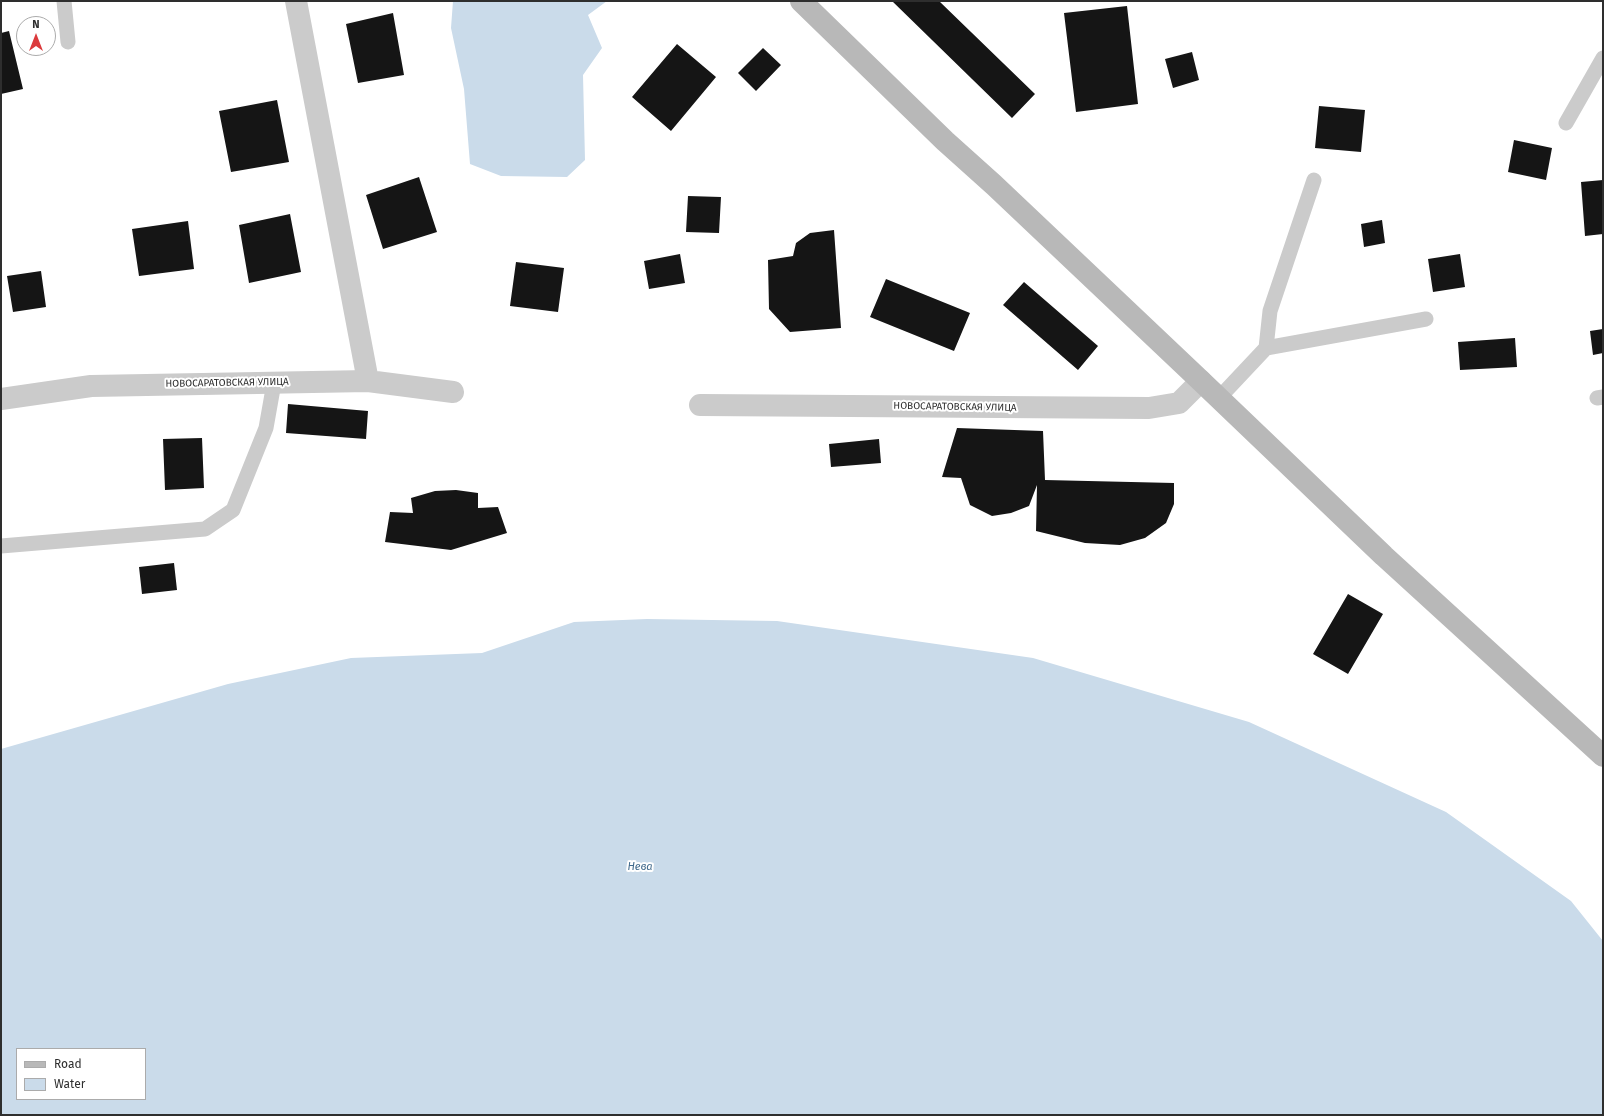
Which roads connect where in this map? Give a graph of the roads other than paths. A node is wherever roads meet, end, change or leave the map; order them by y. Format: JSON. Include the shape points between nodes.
{"nodes":[{"id":1,"x":64,"y":1,"type":"edge"},
{"id":2,"x":296,"y":1,"type":"edge"},
{"id":3,"x":800,"y":1,"type":"edge"},
{"id":4,"x":68,"y":42,"type":"dead end"},
{"id":5,"x":1603,"y":58,"type":"edge"},
{"id":6,"x":1566,"y":123,"type":"dead end"},
{"id":7,"x":1314,"y":180,"type":"dead end"},
{"id":8,"x":1426,"y":320,"type":"dead end"},
{"id":9,"x":1266,"y":348,"type":"junction"},
{"id":10,"x":368,"y":381,"type":"junction"},
{"id":11,"x":1201,"y":381,"type":"junction"},
{"id":12,"x":274,"y":383,"type":"junction"},
{"id":13,"x":453,"y":392,"type":"dead end"},
{"id":14,"x":1219,"y":398,"type":"junction"},
{"id":15,"x":1,"y":399,"type":"edge"},
{"id":16,"x":700,"y":405,"type":"dead end"},
{"id":17,"x":1,"y":546,"type":"edge"},
{"id":18,"x":1603,"y":756,"type":"edge"}],
"edges":[{"from":1,"to":4,"type":"lane"},
{"from":2,"to":10,"type":"street"},
{"from":3,"to":11,"type":"main road"},
{"from":5,"to":6,"type":"lane"},
{"from":7,"to":9,"type":"lane","via":[[1270,311]]},
{"from":8,"to":9,"type":"lane"},
{"from":9,"to":14,"type":"lane"},
{"from":10,"to":12,"type":"street","name":"НОВОСАРАТОВСКАЯ УЛИЦА"},
{"from":10,"to":13,"type":"street","name":"НОВОСАРАТОВСКАЯ УЛИЦА"},
{"from":11,"to":14,"type":"main road"},
{"from":11,"to":16,"type":"street","name":"НОВОСАРАТОВСКАЯ УЛИЦА","via":[[1180,403],[1149,408]]},
{"from":12,"to":15,"type":"street","name":"НОВОСАРАТОВСКАЯ УЛИЦА","via":[[90,386]]},
{"from":12,"to":17,"type":"lane","via":[[266,428],[233,510],[205,529]]},
{"from":14,"to":18,"type":"main road","via":[[1384,556]]}]}
